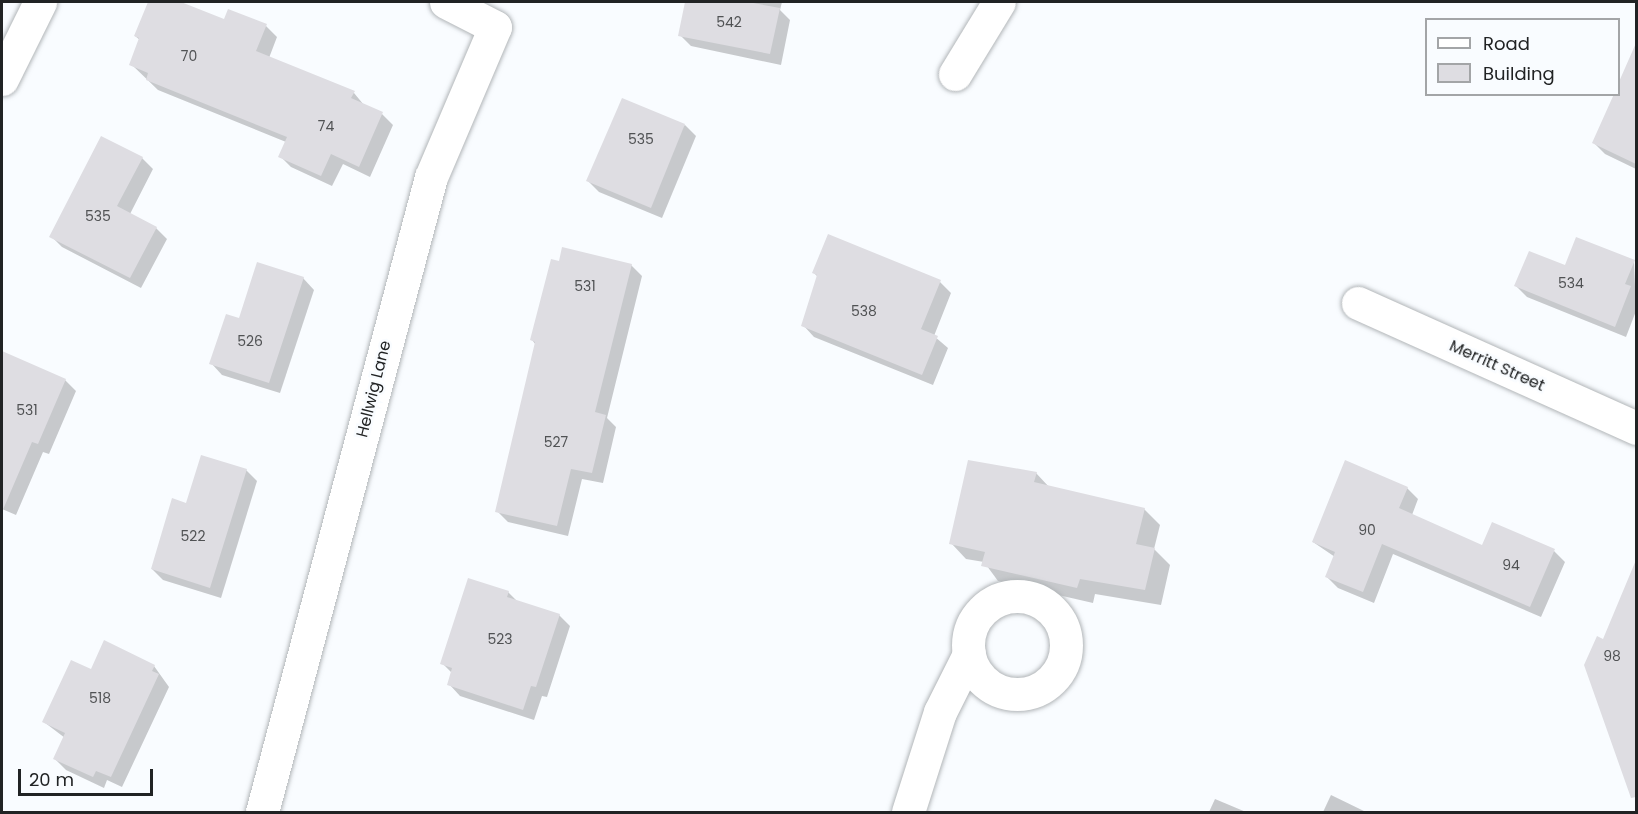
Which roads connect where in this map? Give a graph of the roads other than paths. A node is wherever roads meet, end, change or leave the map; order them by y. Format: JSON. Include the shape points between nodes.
{"nodes":[{"id":1,"x":40,"y":2,"type":"edge"},
{"id":2,"x":446,"y":2,"type":"edge"},
{"id":3,"x":999,"y":2,"type":"edge"},
{"id":4,"x":955,"y":74,"type":"dead end"},
{"id":5,"x":2,"y":79,"type":"edge"},
{"id":6,"x":1358,"y":303,"type":"dead end"},
{"id":7,"x":1636,"y":428,"type":"edge"},
{"id":8,"x":969,"y":654,"type":"dead end"},
{"id":9,"x":261,"y":813,"type":"edge"},
{"id":10,"x":908,"y":813,"type":"edge"}],
"edges":[{"from":1,"to":5,"type":"street"},
{"from":2,"to":9,"type":"street","name":"Hellwig Lane","via":[[495,27],[431,177]]},
{"from":3,"to":4,"type":"street"},
{"from":6,"to":7,"type":"street","name":"Merritt Street"},
{"from":8,"to":10,"type":"street","via":[[940,712]]}]}
